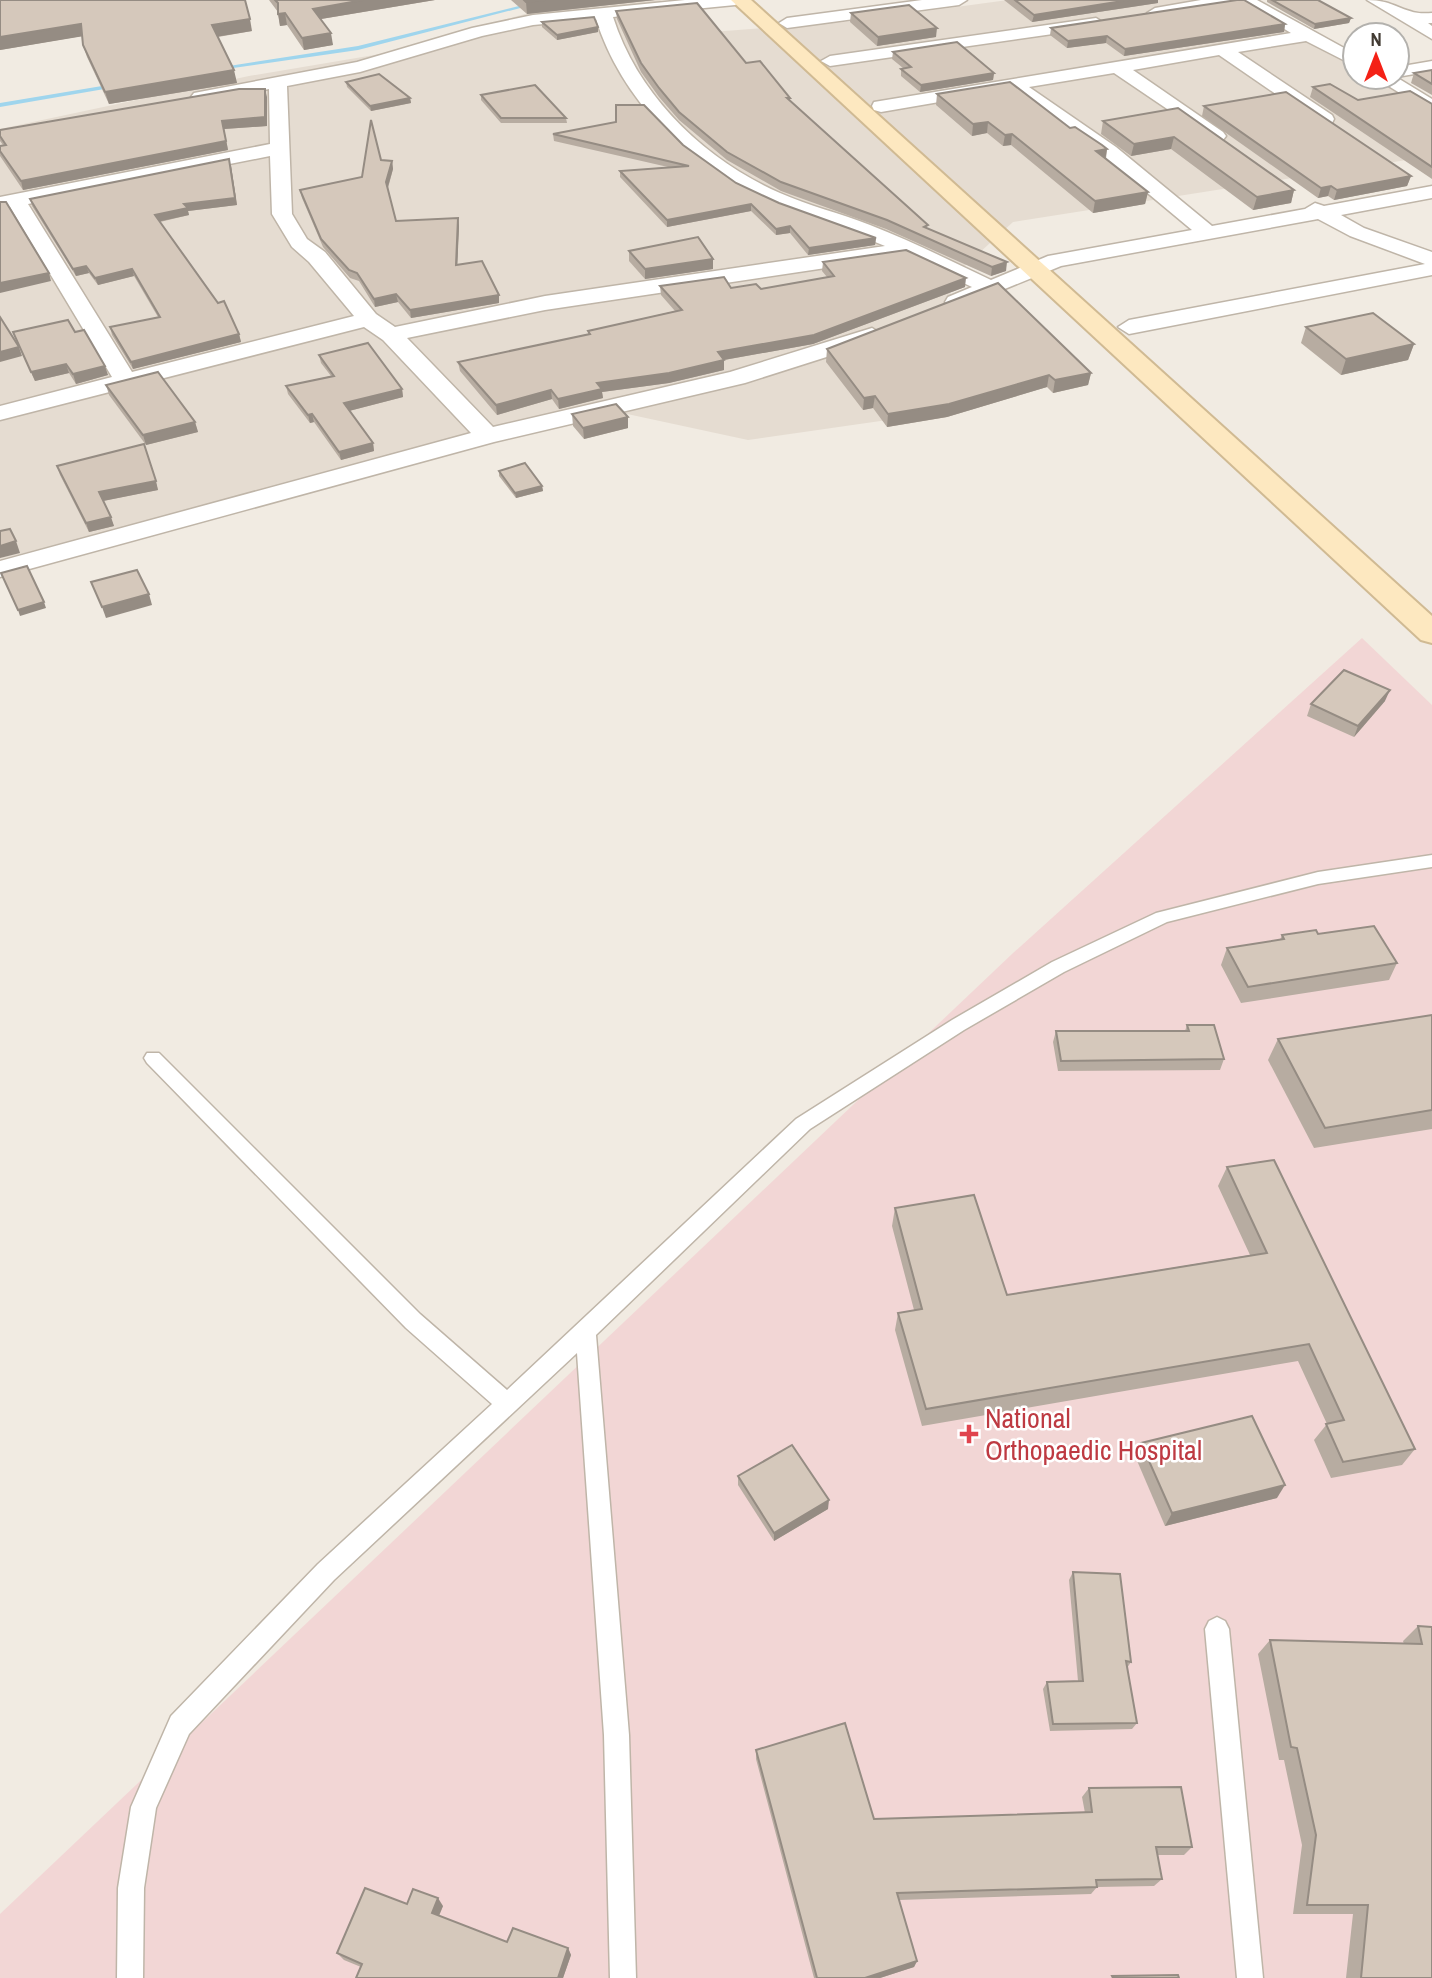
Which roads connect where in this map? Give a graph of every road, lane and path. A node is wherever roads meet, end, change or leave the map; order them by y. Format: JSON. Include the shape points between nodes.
{"nodes":[{"id":1,"x":734,"y":0,"type":"edge"},
{"id":2,"x":740,"y":0,"type":"edge"},
{"id":3,"x":762,"y":0,"type":"edge"},
{"id":4,"x":959,"y":0,"type":"edge"},
{"id":5,"x":1230,"y":0,"type":"edge"},
{"id":6,"x":1245,"y":0,"type":"edge"},
{"id":7,"x":1375,"y":0,"type":"edge"},
{"id":8,"x":603,"y":13,"type":"junction"},
{"id":9,"x":1135,"y":16,"type":"edge"},
{"id":10,"x":1432,"y":18,"type":"edge"},
{"id":11,"x":1113,"y":20,"type":"edge"},
{"id":12,"x":1412,"y":20,"type":"junction"},
{"id":13,"x":787,"y":23,"type":"junction"},
{"id":14,"x":1432,"y":34,"type":"edge"},
{"id":15,"x":1308,"y":35,"type":"junction"},
{"id":16,"x":1223,"y":50,"type":"junction"},
{"id":17,"x":1341,"y":53,"type":"edge"},
{"id":18,"x":830,"y":61,"type":"junction"},
{"id":19,"x":1432,"y":66,"type":"edge"},
{"id":20,"x":1118,"y":68,"type":"junction"},
{"id":21,"x":1411,"y":70,"type":"edge"},
{"id":22,"x":278,"y":84,"type":"junction"},
{"id":23,"x":1012,"y":84,"type":"junction"},
{"id":24,"x":1406,"y":91,"type":"edge"},
{"id":25,"x":185,"y":100,"type":"edge"},
{"id":26,"x":881,"y":106,"type":"junction"},
{"id":27,"x":1432,"y":107,"type":"edge"},
{"id":28,"x":1340,"y":129,"type":"edge"},
{"id":29,"x":280,"y":148,"type":"junction"},
{"id":30,"x":1233,"y":149,"type":"edge"},
{"id":31,"x":1409,"y":175,"type":"edge"},
{"id":32,"x":1432,"y":191,"type":"edge"},
{"id":33,"x":1298,"y":197,"type":"dead end"},
{"id":34,"x":8,"y":201,"type":"edge"},
{"id":35,"x":1320,"y":212,"type":"junction"},
{"id":36,"x":1208,"y":233,"type":"junction"},
{"id":37,"x":908,"y":249,"type":"junction"},
{"id":38,"x":1432,"y":259,"type":"edge"},
{"id":39,"x":1045,"y":265,"type":"junction"},
{"id":40,"x":1432,"y":269,"type":"edge"},
{"id":41,"x":989,"y":287,"type":"junction"},
{"id":42,"x":939,"y":309,"type":"edge"},
{"id":43,"x":368,"y":319,"type":"junction"},
{"id":44,"x":900,"y":324,"type":"edge"},
{"id":45,"x":1129,"y":327,"type":"junction"},
{"id":46,"x":391,"y":335,"type":"junction"},
{"id":47,"x":126,"y":381,"type":"junction"},
{"id":48,"x":0,"y":413,"type":"edge"},
{"id":49,"x":488,"y":436,"type":"junction"},
{"id":50,"x":1385,"y":558,"type":"dead end"},
{"id":51,"x":0,"y":569,"type":"edge"},
{"id":52,"x":1432,"y":633,"type":"edge"},
{"id":53,"x":1432,"y":861,"type":"edge"},
{"id":54,"x":153,"y":1058,"type":"dead end"},
{"id":55,"x":585,"y":1332,"type":"junction"},
{"id":56,"x":508,"y":1404,"type":"junction"},
{"id":57,"x":1217,"y":1629,"type":"dead end"},
{"id":58,"x":130,"y":1978,"type":"edge"},
{"id":59,"x":623,"y":1978,"type":"edge"},
{"id":60,"x":1250,"y":1978,"type":"edge"}],
"edges":[{"from":1,"to":8,"type":"street"},
{"from":2,"to":39,"type":"main road"},
{"from":3,"to":13,"type":"main road"},
{"from":4,"to":13,"type":"street"},
{"from":5,"to":9,"type":"street"},
{"from":6,"to":15,"type":"street"},
{"from":7,"to":12,"type":"street"},
{"from":8,"to":22,"type":"street","via":[[500,27],[384,62]]},
{"from":8,"to":37,"type":"street","via":[[646,101],[730,173],[790,205]]},
{"from":10,"to":12,"type":"street"},
{"from":11,"to":18,"type":"street"},
{"from":12,"to":14,"type":"street"},
{"from":13,"to":18,"type":"main road"},
{"from":15,"to":16,"type":"street"},
{"from":15,"to":17,"type":"street"},
{"from":16,"to":20,"type":"street"},
{"from":16,"to":28,"type":"street"},
{"from":18,"to":26,"type":"main road"},
{"from":19,"to":21,"type":"street"},
{"from":20,"to":23,"type":"street"},
{"from":20,"to":30,"type":"street"},
{"from":22,"to":25,"type":"street"},
{"from":22,"to":29,"type":"street"},
{"from":23,"to":26,"type":"street"},
{"from":23,"to":36,"type":"street","via":[[1109,151]]},
{"from":24,"to":27,"type":"street"},
{"from":26,"to":39,"type":"main road"},
{"from":29,"to":34,"type":"street"},
{"from":29,"to":43,"type":"street","via":[[282,214],[299,243],[317,257]]},
{"from":31,"to":32,"type":"street"},
{"from":32,"to":35,"type":"street"},
{"from":33,"to":35,"type":"street"},
{"from":34,"to":47,"type":"street"},
{"from":35,"to":36,"type":"street"},
{"from":35,"to":38,"type":"street","via":[[1357,232]]},
{"from":36,"to":39,"type":"street"},
{"from":37,"to":41,"type":"street"},
{"from":37,"to":46,"type":"street","via":[[545,303]]},
{"from":39,"to":41,"type":"street"},
{"from":39,"to":45,"type":"main road"},
{"from":39,"to":52,"type":"main road"},
{"from":40,"to":45,"type":"street"},
{"from":41,"to":42,"type":"street"},
{"from":43,"to":46,"type":"street"},
{"from":43,"to":47,"type":"street"},
{"from":44,"to":49,"type":"street","via":[[737,378]]},
{"from":45,"to":50,"type":"main road"},
{"from":46,"to":49,"type":"street"},
{"from":47,"to":48,"type":"street"},
{"from":49,"to":51,"type":"street"},
{"from":53,"to":55,"type":"lane","via":[[1318,878],[1162,917],[1058,967],[803,1124]]},
{"from":54,"to":56,"type":"lane","via":[[413,1321]]},
{"from":55,"to":56,"type":"lane"},
{"from":55,"to":59,"type":"lane","via":[[610,1610],[624,1847]]},
{"from":56,"to":58,"type":"lane","via":[[326,1572],[180,1725],[144,1807],[131,1888]]},
{"from":57,"to":60,"type":"lane"}]}
